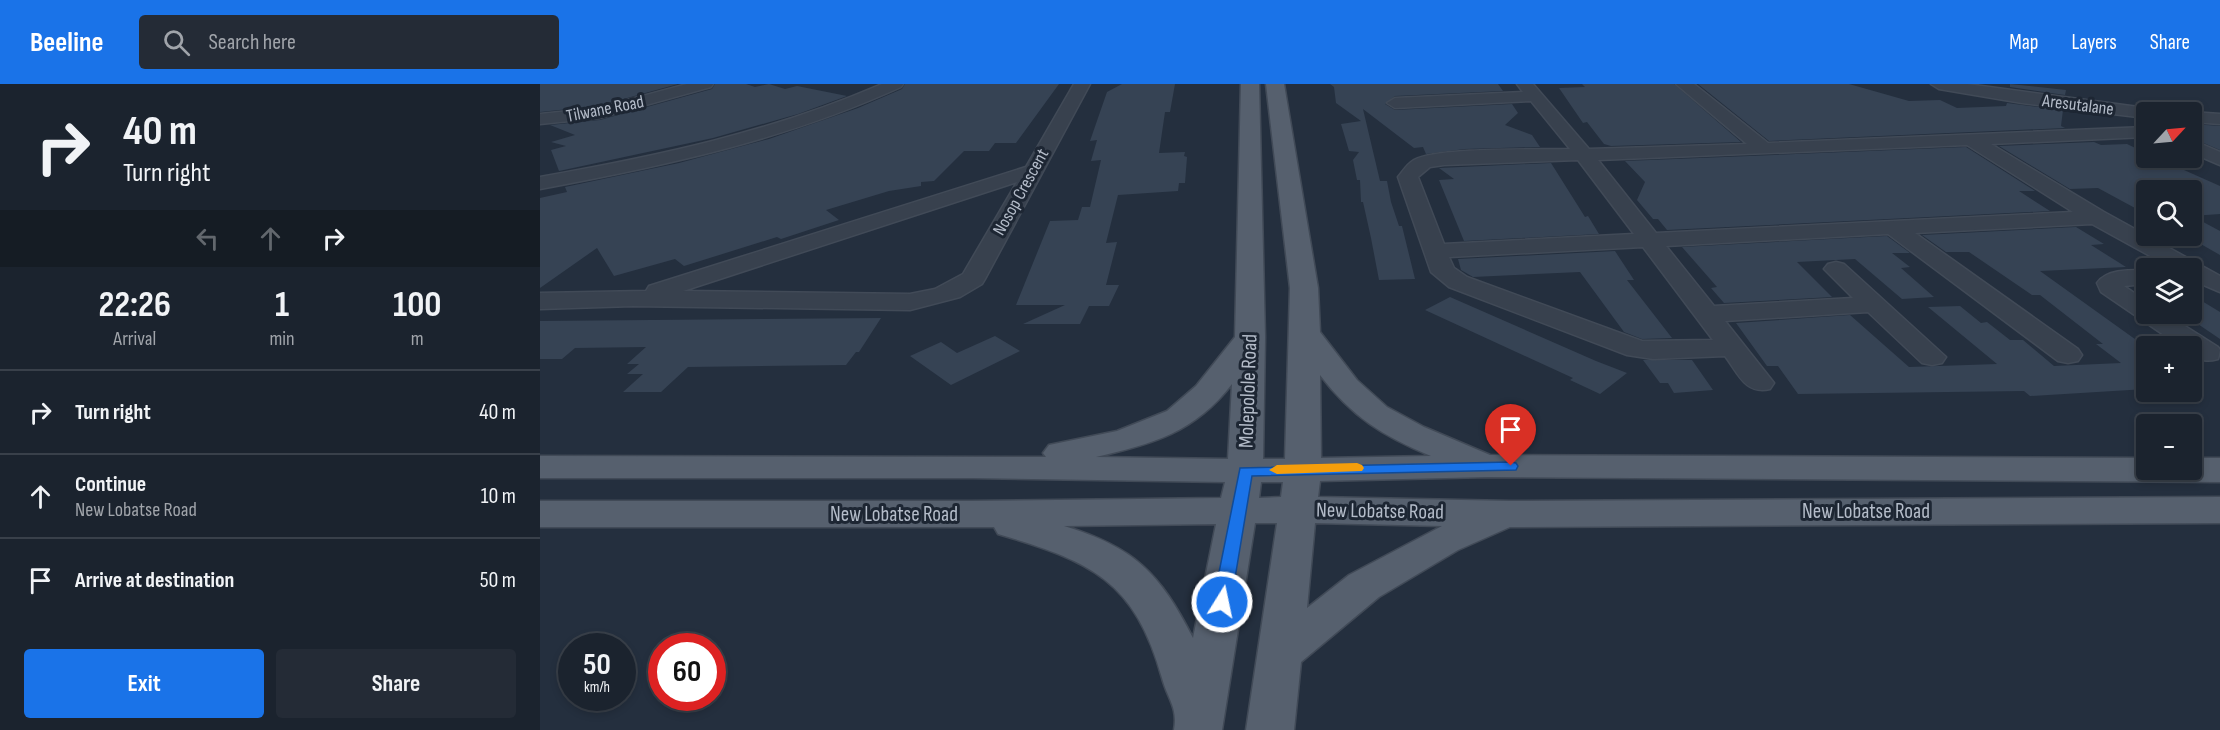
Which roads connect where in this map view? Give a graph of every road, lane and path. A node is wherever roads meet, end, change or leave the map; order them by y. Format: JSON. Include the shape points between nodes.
{"nodes":[{"id":1,"x":705,"y":84,"type":"edge"},
{"id":2,"x":866,"y":84,"type":"edge"},
{"id":3,"x":1082,"y":84,"type":"edge"},
{"id":4,"x":1250,"y":84,"type":"edge"},
{"id":5,"x":1275,"y":84,"type":"edge"},
{"id":6,"x":1684,"y":84,"type":"edge"},
{"id":7,"x":1939,"y":84,"type":"edge"},
{"id":8,"x":893,"y":85,"type":"edge"},
{"id":9,"x":1529,"y":90,"type":"edge"},
{"id":10,"x":1395,"y":102,"type":"dead end"},
{"id":11,"x":2136,"y":112,"type":"edge"},
{"id":12,"x":2202,"y":118,"type":"edge"},
{"id":13,"x":540,"y":119,"type":"edge"},
{"id":14,"x":2220,"y":119,"type":"edge"},
{"id":15,"x":2136,"y":132,"type":"edge"},
{"id":16,"x":1971,"y":140,"type":"junction"},
{"id":17,"x":1764,"y":149,"type":"junction"},
{"id":18,"x":2202,"y":151,"type":"edge"},
{"id":19,"x":1584,"y":155,"type":"junction"},
{"id":20,"x":2220,"y":159,"type":"edge"},
{"id":21,"x":1032,"y":171,"type":"junction"},
{"id":22,"x":540,"y":183,"type":"edge"},
{"id":23,"x":2096,"y":217,"type":"junction"},
{"id":24,"x":1891,"y":226,"type":"junction"},
{"id":25,"x":1651,"y":240,"type":"junction"},
{"id":26,"x":1434,"y":251,"type":"junction"},
{"id":27,"x":2168,"y":258,"type":"edge"},
{"id":28,"x":1836,"y":269,"type":"dead end"},
{"id":29,"x":2136,"y":277,"type":"edge"},
{"id":30,"x":2202,"y":277,"type":"edge"},
{"id":31,"x":2220,"y":285,"type":"edge"},
{"id":32,"x":633,"y":298,"type":"junction"},
{"id":33,"x":540,"y":300,"type":"edge"},
{"id":34,"x":1874,"y":304,"type":"junction"},
{"id":35,"x":2136,"y":305,"type":"edge"},
{"id":36,"x":1706,"y":314,"type":"junction"},
{"id":37,"x":2164,"y":324,"type":"edge"},
{"id":38,"x":1305,"y":332,"type":"junction"},
{"id":39,"x":1250,"y":337,"type":"junction"},
{"id":40,"x":1731,"y":347,"type":"junction"},
{"id":41,"x":2208,"y":353,"type":"dead end"},
{"id":42,"x":2068,"y":355,"type":"dead end"},
{"id":43,"x":1932,"y":357,"type":"dead end"},
{"id":44,"x":1760,"y":383,"type":"dead end"},
{"id":45,"x":540,"y":466,"type":"edge"},
{"id":46,"x":1488,"y":466,"type":"junction"},
{"id":47,"x":973,"y":467,"type":"junction"},
{"id":48,"x":1303,"y":468,"type":"junction"},
{"id":49,"x":2220,"y":470,"type":"edge"},
{"id":50,"x":1245,"y":471,"type":"junction"},
{"id":51,"x":1299,"y":510,"type":"junction"},
{"id":52,"x":2220,"y":510,"type":"edge"},
{"id":53,"x":1239,"y":511,"type":"junction"},
{"id":54,"x":540,"y":514,"type":"edge"},
{"id":55,"x":971,"y":514,"type":"junction"},
{"id":56,"x":1510,"y":514,"type":"junction"},
{"id":57,"x":1279,"y":655,"type":"junction"},
{"id":58,"x":1200,"y":723,"type":"edge"},
{"id":59,"x":1270,"y":730,"type":"edge"}],
"edges":[{"from":1,"to":13,"type":"street","name":"Tilwane Road","via":[[633,106]]},
{"from":2,"to":8,"type":"street"},
{"from":3,"to":21,"type":"street","name":"Nosop Crescent"},
{"from":4,"to":39,"type":"main road","name":"Molepolole Road"},
{"from":5,"to":38,"type":"main road","via":[[1304,288]]},
{"from":6,"to":17,"type":"street"},
{"from":7,"to":11,"type":"street","name":"Aresutalane"},
{"from":8,"to":22,"type":"street","via":[[802,122],[735,141],[667,159]]},
{"from":9,"to":10,"type":"street"},
{"from":9,"to":19,"type":"street"},
{"from":12,"to":14,"type":"street"},
{"from":15,"to":16,"type":"street"},
{"from":16,"to":17,"type":"street"},
{"from":16,"to":23,"type":"street"},
{"from":17,"to":19,"type":"street"},
{"from":18,"to":20,"type":"street"},
{"from":19,"to":25,"type":"street"},
{"from":19,"to":26,"type":"street","via":[[1444,159],[1414,166],[1408,177]]},
{"from":21,"to":32,"type":"street"},
{"from":21,"to":32,"type":"street","name":"Nosop Crescent","via":[[973,279],[954,292],[910,302]]},
{"from":23,"to":24,"type":"street"},
{"from":23,"to":27,"type":"street"},
{"from":24,"to":25,"type":"street"},
{"from":24,"to":42,"type":"street"},
{"from":25,"to":26,"type":"street"},
{"from":25,"to":36,"type":"street"},
{"from":26,"to":40,"type":"street","via":[[1443,272],[1458,282],[1622,345],[1653,351]]},
{"from":28,"to":34,"type":"street"},
{"from":29,"to":35,"type":"street","via":[[2109,283]]},
{"from":30,"to":31,"type":"street"},
{"from":32,"to":33,"type":"street"},
{"from":34,"to":36,"type":"street"},
{"from":34,"to":43,"type":"street"},
{"from":36,"to":40,"type":"street"},
{"from":37,"to":41,"type":"street"},
{"from":38,"to":46,"type":"main road","via":[[1326,363],[1376,415]]},
{"from":38,"to":48,"type":"main road"},
{"from":39,"to":47,"type":"main road","via":[[1218,382],[1190,410],[1154,430],[1103,446]]},
{"from":39,"to":50,"type":"main road","name":"Molepolole Road"},
{"from":40,"to":44,"type":"street"},
{"from":45,"to":47,"type":"main road"},
{"from":46,"to":48,"type":"main road","name":"New Lobatse Road"},
{"from":46,"to":49,"type":"main road","name":"New Lobatse Road"},
{"from":47,"to":50,"type":"main road"},
{"from":48,"to":50,"type":"main road","name":"New Lobatse Road"},
{"from":48,"to":51,"type":"main road"},
{"from":50,"to":53,"type":"main road","name":"Molepolole Road"},
{"from":51,"to":53,"type":"main road","name":"New Lobatse Road"},
{"from":51,"to":56,"type":"main road","name":"New Lobatse Road"},
{"from":51,"to":57,"type":"main road"},
{"from":52,"to":56,"type":"main road","name":"New Lobatse Road"},
{"from":53,"to":55,"type":"main road","name":"New Lobatse Road"},
{"from":53,"to":58,"type":"main road","name":"Molepolole Road"},
{"from":54,"to":55,"type":"main road","name":"New Lobatse Road"},
{"from":55,"to":58,"type":"main road","via":[[1068,539],[1102,554],[1138,582],[1176,649]]},
{"from":56,"to":57,"type":"main road","via":[[1444,540],[1364,586]]},
{"from":57,"to":59,"type":"main road"}]}
